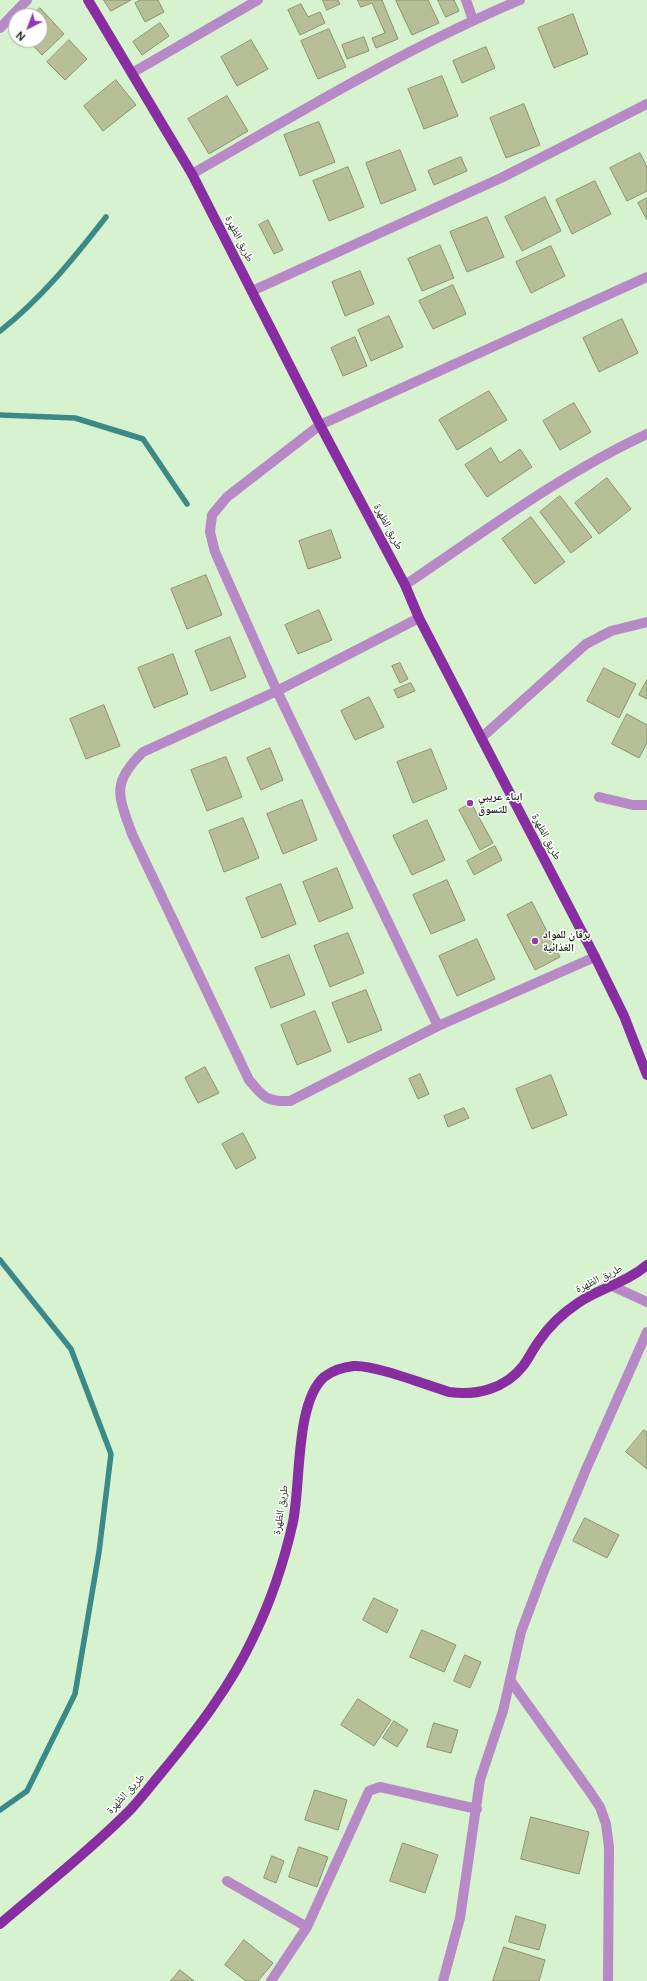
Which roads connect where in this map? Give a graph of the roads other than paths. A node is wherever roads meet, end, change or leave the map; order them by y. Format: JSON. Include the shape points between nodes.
{"nodes":[{"id":1,"x":27,"y":0,"type":"edge"},
{"id":2,"x":88,"y":0,"type":"edge"},
{"id":3,"x":258,"y":0,"type":"edge"},
{"id":4,"x":466,"y":0,"type":"edge"},
{"id":5,"x":520,"y":0,"type":"edge"},
{"id":6,"x":473,"y":20,"type":"junction"},
{"id":7,"x":0,"y":28,"type":"edge"},
{"id":8,"x":132,"y":73,"type":"junction"},
{"id":9,"x":647,"y":104,"type":"edge"},
{"id":10,"x":192,"y":174,"type":"junction"},
{"id":11,"x":647,"y":277,"type":"edge"},
{"id":12,"x":252,"y":291,"type":"junction"},
{"id":13,"x":320,"y":425,"type":"junction"},
{"id":14,"x":647,"y":434,"type":"edge"},
{"id":15,"x":405,"y":585,"type":"junction"},
{"id":16,"x":419,"y":618,"type":"junction"},
{"id":17,"x":647,"y":622,"type":"edge"},
{"id":18,"x":277,"y":691,"type":"junction"},
{"id":19,"x":482,"y":738,"type":"junction"},
{"id":20,"x":599,"y":797,"type":"dead end"},
{"id":21,"x":647,"y":805,"type":"edge"},
{"id":22,"x":595,"y":957,"type":"junction"},
{"id":23,"x":438,"y":1026,"type":"junction"},
{"id":24,"x":647,"y":1075,"type":"edge"},
{"id":25,"x":647,"y":1265,"type":"edge"},
{"id":26,"x":612,"y":1286,"type":"junction"},
{"id":27,"x":647,"y":1302,"type":"edge"},
{"id":28,"x":647,"y":1332,"type":"edge"},
{"id":29,"x":510,"y":1680,"type":"junction"},
{"id":30,"x":477,"y":1809,"type":"junction"},
{"id":31,"x":227,"y":1881,"type":"dead end"},
{"id":32,"x":0,"y":1924,"type":"edge"},
{"id":33,"x":307,"y":1927,"type":"junction"},
{"id":34,"x":271,"y":1981,"type":"edge"},
{"id":35,"x":443,"y":1981,"type":"edge"},
{"id":36,"x":608,"y":1981,"type":"edge"}],
"edges":[{"from":1,"to":7,"type":"street"},
{"from":2,"to":8,"type":"main road","name":"طريق الظهرة"},
{"from":3,"to":8,"type":"street"},
{"from":4,"to":6,"type":"street"},
{"from":5,"to":6,"type":"street"},
{"from":6,"to":10,"type":"street","via":[[348,84]]},
{"from":8,"to":10,"type":"main road","name":"طريق الظهرة"},
{"from":9,"to":12,"type":"street","via":[[500,178]]},
{"from":10,"to":12,"type":"main road","name":"طريق الظهرة"},
{"from":11,"to":13,"type":"street"},
{"from":12,"to":13,"type":"main road","name":"طريق الظهرة"},
{"from":13,"to":15,"type":"main road","name":"طريق الظهرة"},
{"from":13,"to":18,"type":"street","via":[[227,497],[212,515],[210,532],[215,552]]},
{"from":14,"to":15,"type":"street","via":[[615,449],[561,481]]},
{"from":15,"to":16,"type":"main road","name":"طريق الظهرة"},
{"from":16,"to":18,"type":"street"},
{"from":16,"to":19,"type":"main road","name":"طريق الظهرة"},
{"from":17,"to":19,"type":"street","via":[[611,631],[586,644]]},
{"from":18,"to":23,"type":"street"},
{"from":18,"to":23,"type":"street","via":[[143,752],[128,767],[121,783],[121,803],[132,834],[245,1073],[260,1094],[274,1102],[290,1101]]},
{"from":19,"to":22,"type":"main road","name":"طريق الظهرة"},
{"from":20,"to":21,"type":"street","via":[[633,805]]},
{"from":22,"to":23,"type":"street"},
{"from":22,"to":24,"type":"main road","name":"طريق الظهرة","via":[[626,1022]]},
{"from":25,"to":26,"type":"main road","name":"طريق الظهرة","via":[[626,1280]]},
{"from":26,"to":27,"type":"street"},
{"from":26,"to":32,"type":"main road","name":"طريق الظهرة","via":[[595,1293],[564,1313],[539,1340],[522,1368],[511,1378],[486,1391],[449,1392],[364,1366],[343,1368],[325,1377],[318,1384],[309,1401],[299,1456],[293,1519],[286,1549],[267,1607],[240,1666],[192,1736],[132,1808]]},
{"from":28,"to":29,"type":"street","via":[[543,1573],[521,1632]]},
{"from":29,"to":30,"type":"street","via":[[503,1711],[480,1780]]},
{"from":29,"to":36,"type":"street","via":[[590,1792],[604,1818],[609,1847]]},
{"from":30,"to":33,"type":"street","via":[[380,1787],[369,1791]]},
{"from":30,"to":35,"type":"street","via":[[460,1918]]},
{"from":31,"to":33,"type":"street"},
{"from":33,"to":34,"type":"street"}]}
